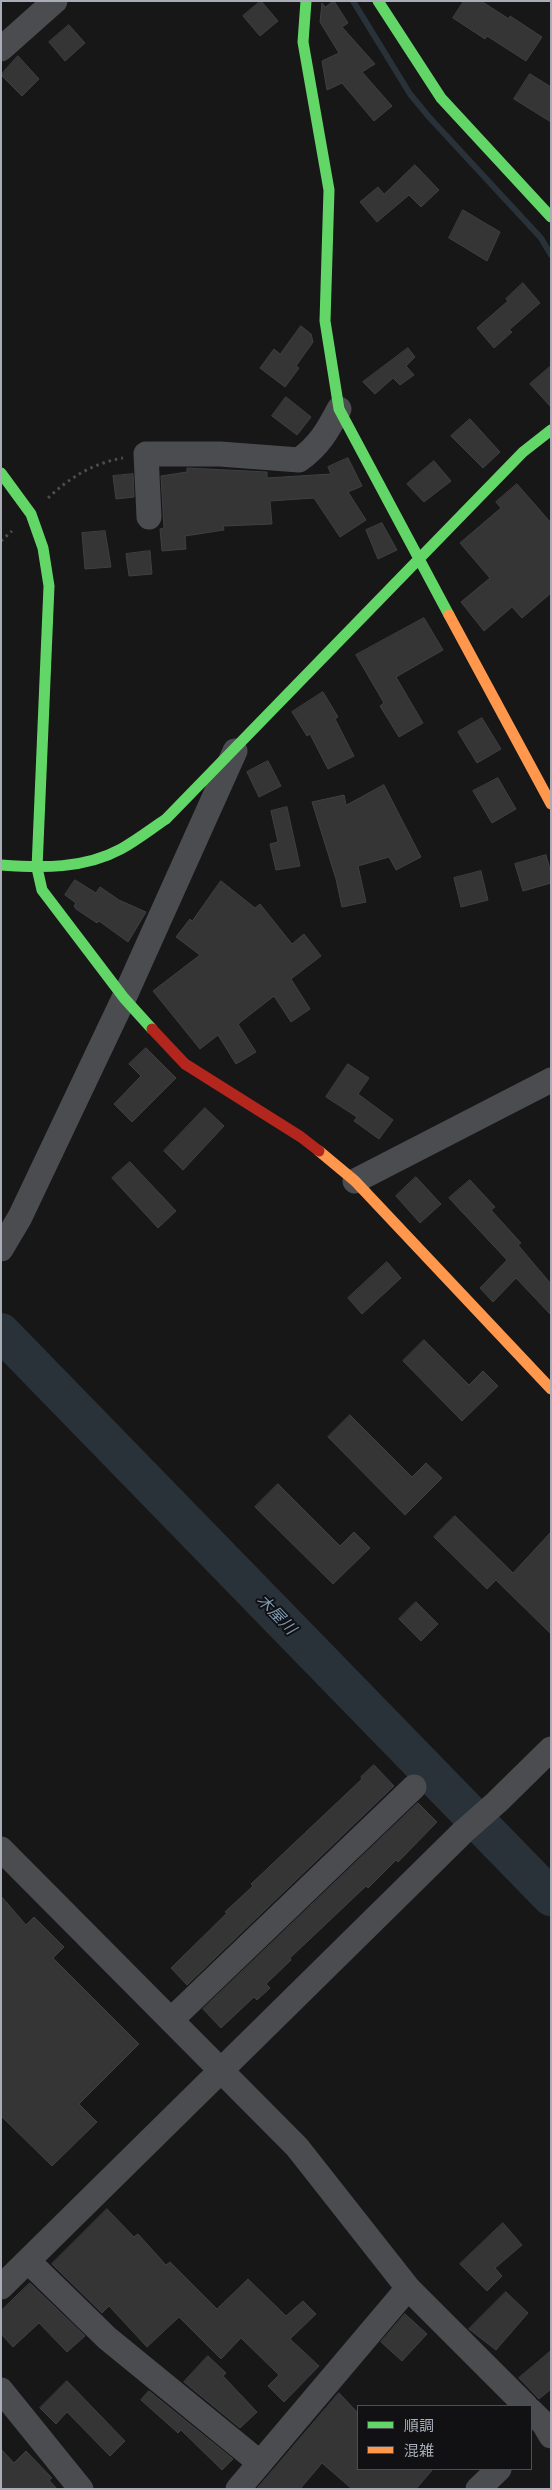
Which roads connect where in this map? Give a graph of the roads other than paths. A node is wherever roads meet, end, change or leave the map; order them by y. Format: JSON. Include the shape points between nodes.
{"nodes":[{"id":1,"x":55,"y":1,"type":"edge"},
{"id":2,"x":306,"y":1,"type":"edge"},
{"id":3,"x":378,"y":1,"type":"edge"},
{"id":4,"x":1,"y":49,"type":"edge"},
{"id":5,"x":551,"y":217,"type":"edge"},
{"id":6,"x":339,"y":409,"type":"junction"},
{"id":7,"x":551,"y":430,"type":"edge"},
{"id":8,"x":1,"y":473,"type":"edge"},
{"id":9,"x":149,"y":517,"type":"dead end"},
{"id":10,"x":420,"y":558,"type":"junction"},
{"id":11,"x":236,"y":748,"type":"junction"},
{"id":12,"x":551,"y":804,"type":"edge"},
{"id":13,"x":4,"y":862,"type":"edge"},
{"id":14,"x":37,"y":868,"type":"junction"},
{"id":15,"x":124,"y":998,"type":"junction"},
{"id":16,"x":551,"y":1080,"type":"edge"},
{"id":17,"x":355,"y":1181,"type":"junction"},
{"id":18,"x":1,"y":1249,"type":"edge"},
{"id":19,"x":551,"y":1389,"type":"edge"},
{"id":20,"x":551,"y":1749,"type":"edge"},
{"id":21,"x":414,"y":1787,"type":"dead end"},
{"id":22,"x":1,"y":1849,"type":"edge"},
{"id":23,"x":171,"y":2020,"type":"junction"},
{"id":24,"x":222,"y":2070,"type":"junction"},
{"id":25,"x":28,"y":2261,"type":"junction"},
{"id":26,"x":1,"y":2287,"type":"edge"},
{"id":27,"x":408,"y":2288,"type":"junction"},
{"id":28,"x":1,"y":2390,"type":"edge"},
{"id":29,"x":525,"y":2405,"type":"edge"},
{"id":30,"x":260,"y":2463,"type":"junction"},
{"id":31,"x":498,"y":2470,"type":"edge"},
{"id":32,"x":81,"y":2489,"type":"edge"},
{"id":33,"x":238,"y":2489,"type":"edge"},
{"id":34,"x":478,"y":2489,"type":"edge"}],
"edges":[{"from":1,"to":4,"type":"street"},
{"from":2,"to":6,"type":"street","via":[[303,42],[329,190],[325,321]]},
{"from":3,"to":5,"type":"street","via":[[441,98]]},
{"from":6,"to":9,"type":"street","via":[[326,436],[299,460],[220,454],[146,454]]},
{"from":6,"to":10,"type":"street"},
{"from":7,"to":10,"type":"street","via":[[523,452]]},
{"from":8,"to":14,"type":"street","via":[[31,514],[44,548],[49,586]]},
{"from":10,"to":11,"type":"street"},
{"from":10,"to":12,"type":"street"},
{"from":11,"to":14,"type":"street","via":[[166,818],[120,850],[85,863]]},
{"from":11,"to":15,"type":"street"},
{"from":13,"to":14,"type":"street"},
{"from":14,"to":15,"type":"street","via":[[42,890]]},
{"from":15,"to":17,"type":"street","via":[[185,1064],[302,1137]]},
{"from":15,"to":18,"type":"street","via":[[20,1217]]},
{"from":16,"to":17,"type":"street"},
{"from":17,"to":19,"type":"street"},
{"from":20,"to":24,"type":"street"},
{"from":21,"to":23,"type":"street"},
{"from":22,"to":23,"type":"street"},
{"from":23,"to":24,"type":"street"},
{"from":24,"to":25,"type":"street"},
{"from":24,"to":27,"type":"street","via":[[297,2147]]},
{"from":25,"to":26,"type":"street"},
{"from":25,"to":30,"type":"street","via":[[107,2338]]},
{"from":27,"to":29,"type":"street"},
{"from":27,"to":30,"type":"street"},
{"from":28,"to":32,"type":"street"},
{"from":30,"to":33,"type":"street"},
{"from":31,"to":34,"type":"street"}]}
